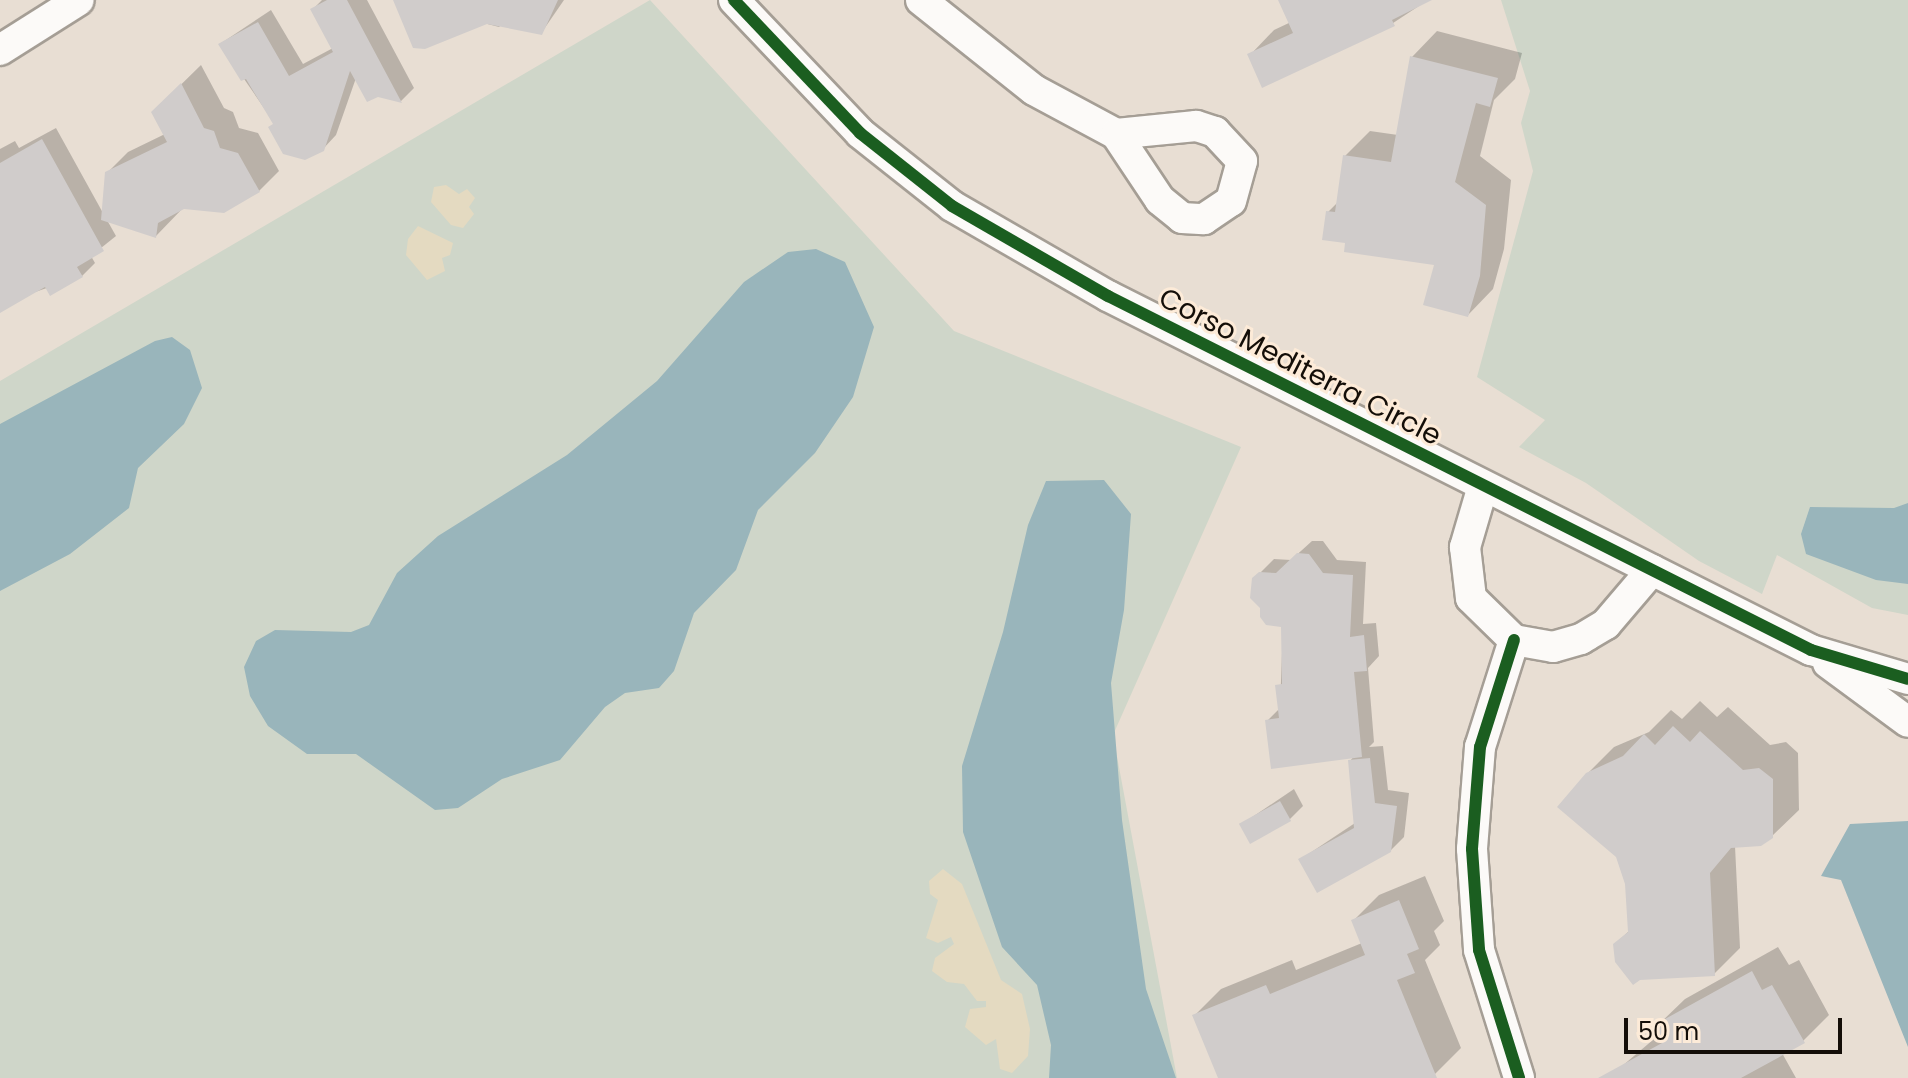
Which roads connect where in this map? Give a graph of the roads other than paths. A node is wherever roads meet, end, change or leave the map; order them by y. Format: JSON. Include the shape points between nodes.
{"nodes":[{"id":1,"x":79,"y":0,"type":"edge"},
{"id":2,"x":734,"y":0,"type":"edge"},
{"id":3,"x":921,"y":0,"type":"edge"},
{"id":4,"x":0,"y":50,"type":"edge"},
{"id":5,"x":1116,"y":134,"type":"dead end"},
{"id":6,"x":1483,"y":486,"type":"junction"},
{"id":7,"x":1652,"y":570,"type":"junction"},
{"id":8,"x":1514,"y":640,"type":"junction"},
{"id":9,"x":1811,"y":650,"type":"junction"},
{"id":10,"x":1908,"y":679,"type":"edge"},
{"id":11,"x":1908,"y":722,"type":"edge"},
{"id":12,"x":1519,"y":1078,"type":"edge"}],
"edges":[{"from":1,"to":4,"type":"street"},
{"from":2,"to":6,"type":"street","name":"Corso Mediterra Circle","via":[[860,133],[952,206],[1108,296]]},
{"from":3,"to":5,"type":"street","via":[[1034,90]]},
{"from":6,"to":7,"type":"street","name":"Corso Mediterra Circle"},
{"from":6,"to":8,"type":"street","via":[[1465,547],[1466,575],[1471,598]]},
{"from":7,"to":8,"type":"street","via":[[1606,624],[1581,639],[1553,647]]},
{"from":7,"to":9,"type":"street","name":"Corso Mediterra Circle"},
{"from":8,"to":12,"type":"street","via":[[1480,747],[1472,849],[1479,950]]},
{"from":9,"to":10,"type":"street","name":"Corso Mediterra Circle"},
{"from":9,"to":11,"type":"street","name":"Corso Mediterra Circle"}]}
